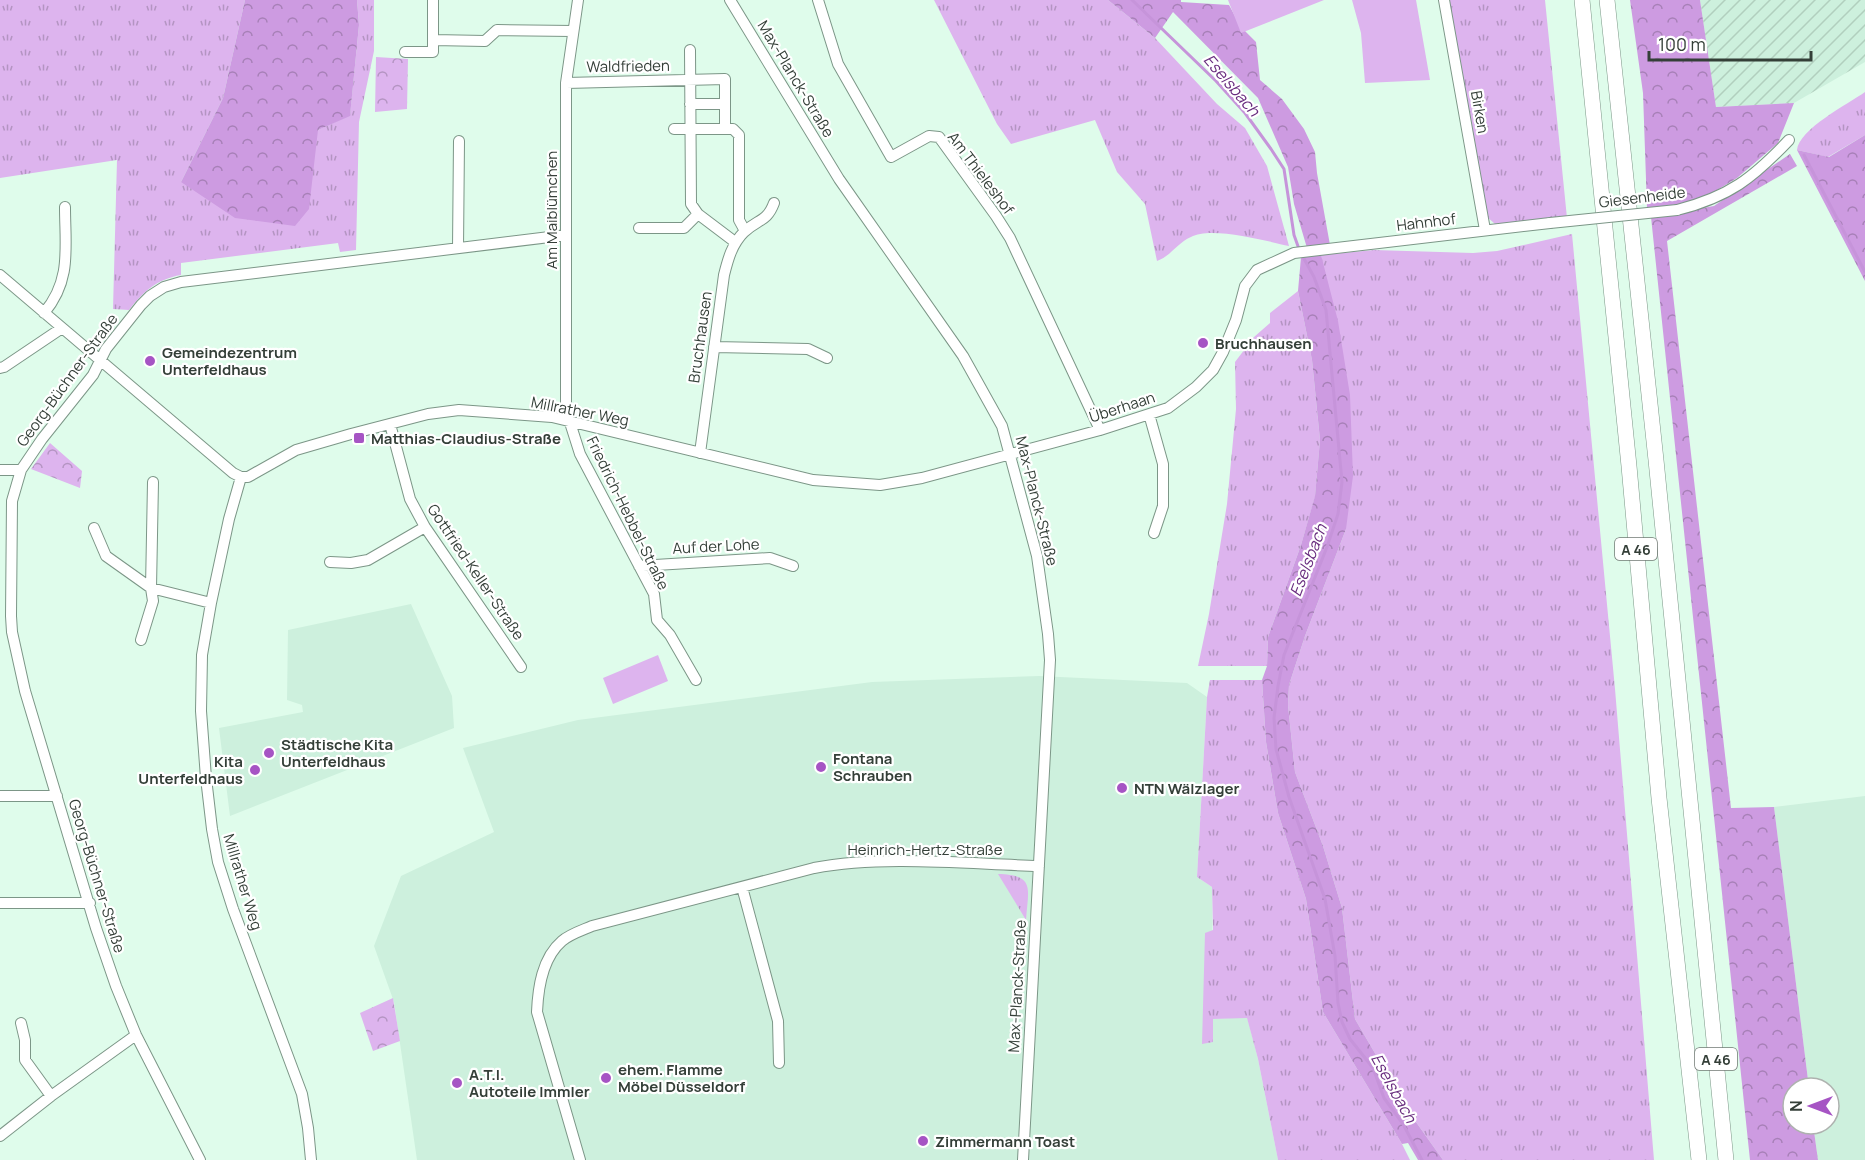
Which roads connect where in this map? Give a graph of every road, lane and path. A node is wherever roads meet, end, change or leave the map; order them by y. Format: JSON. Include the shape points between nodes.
{"nodes":[{"id":1,"x":433,"y":0,"type":"edge"},
{"id":2,"x":578,"y":0,"type":"edge"},
{"id":3,"x":730,"y":0,"type":"edge"},
{"id":4,"x":818,"y":0,"type":"edge"},
{"id":5,"x":1444,"y":0,"type":"edge"},
{"id":6,"x":1582,"y":0,"type":"edge"},
{"id":7,"x":1607,"y":0,"type":"edge"},
{"id":8,"x":573,"y":31,"type":"junction"},
{"id":9,"x":433,"y":40,"type":"junction"},
{"id":10,"x":690,"y":50,"type":"dead end"},
{"id":11,"x":405,"y":52,"type":"dead end"},
{"id":12,"x":690,"y":80,"type":"junction"},
{"id":13,"x":566,"y":83,"type":"junction"},
{"id":14,"x":690,"y":104,"type":"junction"},
{"id":15,"x":725,"y":104,"type":"junction"},
{"id":16,"x":674,"y":129,"type":"dead end"},
{"id":17,"x":690,"y":129,"type":"junction"},
{"id":18,"x":725,"y":129,"type":"junction"},
{"id":19,"x":1789,"y":140,"type":"dead end"},
{"id":20,"x":459,"y":141,"type":"dead end"},
{"id":21,"x":774,"y":203,"type":"dead end"},
{"id":22,"x":65,"y":207,"type":"dead end"},
{"id":23,"x":698,"y":214,"type":"junction"},
{"id":24,"x":1550,"y":223,"type":"joint"},
{"id":25,"x":639,"y":228,"type":"dead end"},
{"id":26,"x":1485,"y":230,"type":"junction"},
{"id":27,"x":745,"y":231,"type":"junction"},
{"id":28,"x":566,"y":235,"type":"junction"},
{"id":29,"x":735,"y":242,"type":"junction"},
{"id":30,"x":458,"y":248,"type":"junction"},
{"id":31,"x":1300,"y":252,"type":"joint"},
{"id":32,"x":0,"y":274,"type":"edge"},
{"id":33,"x":44,"y":313,"type":"junction"},
{"id":34,"x":62,"y":328,"type":"junction"},
{"id":35,"x":714,"y":347,"type":"junction"},
{"id":36,"x":827,"y":358,"type":"dead end"},
{"id":37,"x":100,"y":360,"type":"junction"},
{"id":38,"x":0,"y":368,"type":"edge"},
{"id":39,"x":1149,"y":414,"type":"junction"},
{"id":40,"x":568,"y":420,"type":"junction"},
{"id":41,"x":390,"y":424,"type":"junction"},
{"id":42,"x":1100,"y":430,"type":"junction"},
{"id":43,"x":700,"y":453,"type":"junction"},
{"id":44,"x":1011,"y":454,"type":"junction"},
{"id":45,"x":0,"y":470,"type":"edge"},
{"id":46,"x":21,"y":470,"type":"junction"},
{"id":47,"x":241,"y":477,"type":"junction"},
{"id":48,"x":153,"y":482,"type":"dead end"},
{"id":49,"x":425,"y":527,"type":"junction"},
{"id":50,"x":94,"y":528,"type":"dead end"},
{"id":51,"x":1154,"y":533,"type":"dead end"},
{"id":52,"x":330,"y":562,"type":"dead end"},
{"id":53,"x":639,"y":566,"type":"junction"},
{"id":54,"x":793,"y":566,"type":"dead end"},
{"id":55,"x":5,"y":572,"type":"edge"},
{"id":56,"x":150,"y":588,"type":"junction"},
{"id":57,"x":211,"y":603,"type":"junction"},
{"id":58,"x":141,"y":640,"type":"dead end"},
{"id":59,"x":521,"y":667,"type":"dead end"},
{"id":60,"x":696,"y":680,"type":"dead end"},
{"id":61,"x":0,"y":796,"type":"edge"},
{"id":62,"x":57,"y":796,"type":"junction"},
{"id":63,"x":1039,"y":866,"type":"junction"},
{"id":64,"x":742,"y":887,"type":"junction"},
{"id":65,"x":0,"y":903,"type":"edge"},
{"id":66,"x":90,"y":903,"type":"junction"},
{"id":67,"x":21,"y":1023,"type":"dead end"},
{"id":68,"x":136,"y":1035,"type":"junction"},
{"id":69,"x":779,"y":1063,"type":"dead end"},
{"id":70,"x":51,"y":1096,"type":"junction"},
{"id":71,"x":1693,"y":1098,"type":"junction"},
{"id":72,"x":0,"y":1136,"type":"edge"},
{"id":73,"x":200,"y":1160,"type":"edge"},
{"id":74,"x":311,"y":1160,"type":"edge"},
{"id":75,"x":580,"y":1160,"type":"edge"},
{"id":76,"x":1023,"y":1160,"type":"edge"},
{"id":77,"x":1688,"y":1160,"type":"edge"},
{"id":78,"x":1699,"y":1160,"type":"edge"},
{"id":79,"x":1727,"y":1160,"type":"edge"}],
"edges":[{"from":1,"to":9,"type":"street"},
{"from":2,"to":8,"type":"street","name":"Am Maiblümchen"},
{"from":3,"to":44,"type":"street","name":"Max-Planck-Straße","via":[[839,179],[963,356],[1002,426]]},
{"from":4,"to":42,"type":"street","name":"Am Thieleshof","via":[[838,64],[891,158],[929,136],[939,137],[996,216]]},
{"from":5,"to":26,"type":"street","name":"Birken"},
{"from":6,"to":71,"type":"highway","number":"A 46","via":[[1659,798]]},
{"from":7,"to":79,"type":"highway","number":"A 46"},
{"from":8,"to":9,"type":"street","via":[[497,30],[485,40]]},
{"from":8,"to":13,"type":"street","name":"Am Maiblümchen"},
{"from":9,"to":11,"type":"street","via":[[433,52]]},
{"from":10,"to":12,"type":"street","name":"Waldfrieden"},
{"from":12,"to":13,"type":"street","name":"Waldfrieden"},
{"from":12,"to":14,"type":"street","name":"Waldfrieden"},
{"from":12,"to":15,"type":"street","name":"Waldfrieden","via":[[725,79]]},
{"from":13,"to":28,"type":"street","name":"Am Maiblümchen"},
{"from":14,"to":15,"type":"street"},
{"from":14,"to":17,"type":"street","name":"Waldfrieden"},
{"from":15,"to":18,"type":"street","name":"Waldfrieden"},
{"from":16,"to":17,"type":"street"},
{"from":17,"to":18,"type":"street"},
{"from":17,"to":23,"type":"street","name":"Waldfrieden","via":[[691,204]]},
{"from":18,"to":27,"type":"street","via":[[733,129],[739,135],[739,220]]},
{"from":19,"to":24,"type":"street","name":"Giesenheide","bridge":true,"via":[[1743,183],[1721,196],[1677,210]]},
{"from":20,"to":30,"type":"street"},
{"from":21,"to":27,"type":"street","name":"Bruchhausen","via":[[770,215]]},
{"from":22,"to":33,"type":"street","via":[[61,288]]},
{"from":23,"to":25,"type":"street","via":[[684,228]]},
{"from":23,"to":29,"type":"street"},
{"from":24,"to":26,"type":"street","name":"Hahnhof"},
{"from":26,"to":31,"type":"street","name":"Hahnhof"},
{"from":27,"to":29,"type":"street","name":"Bruchhausen"},
{"from":28,"to":30,"type":"street","name":"Georg-Büchner-Straße"},
{"from":28,"to":40,"type":"street","name":"Am Maiblümchen"},
{"from":29,"to":35,"type":"street","name":"Bruchhausen","via":[[724,275]]},
{"from":30,"to":37,"type":"street","name":"Georg-Büchner-Straße","via":[[164,287],[141,305]]},
{"from":31,"to":39,"type":"street","name":"Überhaan","via":[[1257,270],[1245,286],[1236,320],[1213,370],[1183,398]]},
{"from":32,"to":33,"type":"street"},
{"from":33,"to":34,"type":"street"},
{"from":34,"to":37,"type":"street"},
{"from":34,"to":38,"type":"street"},
{"from":35,"to":36,"type":"street","via":[[808,349]]},
{"from":35,"to":43,"type":"street","name":"Bruchhausen"},
{"from":37,"to":46,"type":"street","name":"Georg-Büchner-Straße","via":[[93,375]]},
{"from":37,"to":47,"type":"street"},
{"from":39,"to":42,"type":"street","name":"Überhaan"},
{"from":39,"to":51,"type":"street","via":[[1163,464],[1163,506]]},
{"from":40,"to":41,"type":"street","name":"Millrather Weg","via":[[459,410]]},
{"from":40,"to":43,"type":"street","name":"Millrather Weg"},
{"from":40,"to":53,"type":"street","name":"Friedrich-Hebbel-Straße","via":[[580,454]]},
{"from":41,"to":47,"type":"street","name":"Millrather Weg","via":[[296,450],[248,477]]},
{"from":41,"to":49,"type":"street","name":"Gottfried-Keller-Straße","via":[[410,499]]},
{"from":42,"to":44,"type":"street","name":"Überhaan"},
{"from":43,"to":44,"type":"street","name":"Millrather Weg","via":[[813,480],[880,485]]},
{"from":44,"to":63,"type":"street","name":"Max-Planck-Straße","via":[[1035,545],[1050,660]]},
{"from":45,"to":46,"type":"street"},
{"from":46,"to":55,"type":"street","name":"Georg-Büchner-Straße","via":[[12,501]]},
{"from":47,"to":57,"type":"street","name":"Millrather Weg"},
{"from":48,"to":56,"type":"street"},
{"from":49,"to":52,"type":"street","via":[[368,560]]},
{"from":49,"to":59,"type":"street","name":"Gottfried-Keller-Straße"},
{"from":50,"to":56,"type":"street","via":[[106,556]]},
{"from":53,"to":54,"type":"street","name":"Auf der Lohe","via":[[770,558]]},
{"from":53,"to":60,"type":"street","name":"Friedrich-Hebbel-Straße","via":[[654,594],[657,620]]},
{"from":55,"to":62,"type":"street","name":"Georg-Büchner-Straße","via":[[12,632],[25,691]]},
{"from":56,"to":57,"type":"street"},
{"from":56,"to":58,"type":"street","via":[[153,601]]},
{"from":57,"to":74,"type":"street","name":"Millrather Weg","via":[[200,685],[212,829],[233,909],[302,1094]]},
{"from":61,"to":62,"type":"street"},
{"from":62,"to":66,"type":"street","name":"Georg-Büchner-Straße"},
{"from":63,"to":64,"type":"street","name":"Heinrich-Hertz-Straße","via":[[853,862]]},
{"from":63,"to":76,"type":"street","name":"Max-Planck-Straße"},
{"from":64,"to":69,"type":"street","via":[[778,1021]]},
{"from":64,"to":75,"type":"street","name":"Heinrich-Hertz-Straße","via":[[592,926],[562,940],[551,955],[538,992],[537,1012]]},
{"from":65,"to":66,"type":"street"},
{"from":66,"to":68,"type":"street","name":"Georg-Büchner-Straße"},
{"from":67,"to":70,"type":"street","via":[[28,1066]]},
{"from":68,"to":70,"type":"street"},
{"from":68,"to":73,"type":"street","name":"Georg-Büchner-Straße"},
{"from":70,"to":72,"type":"street"},
{"from":71,"to":77,"type":"highway"},
{"from":71,"to":78,"type":"highway","number":"A 46"}]}
